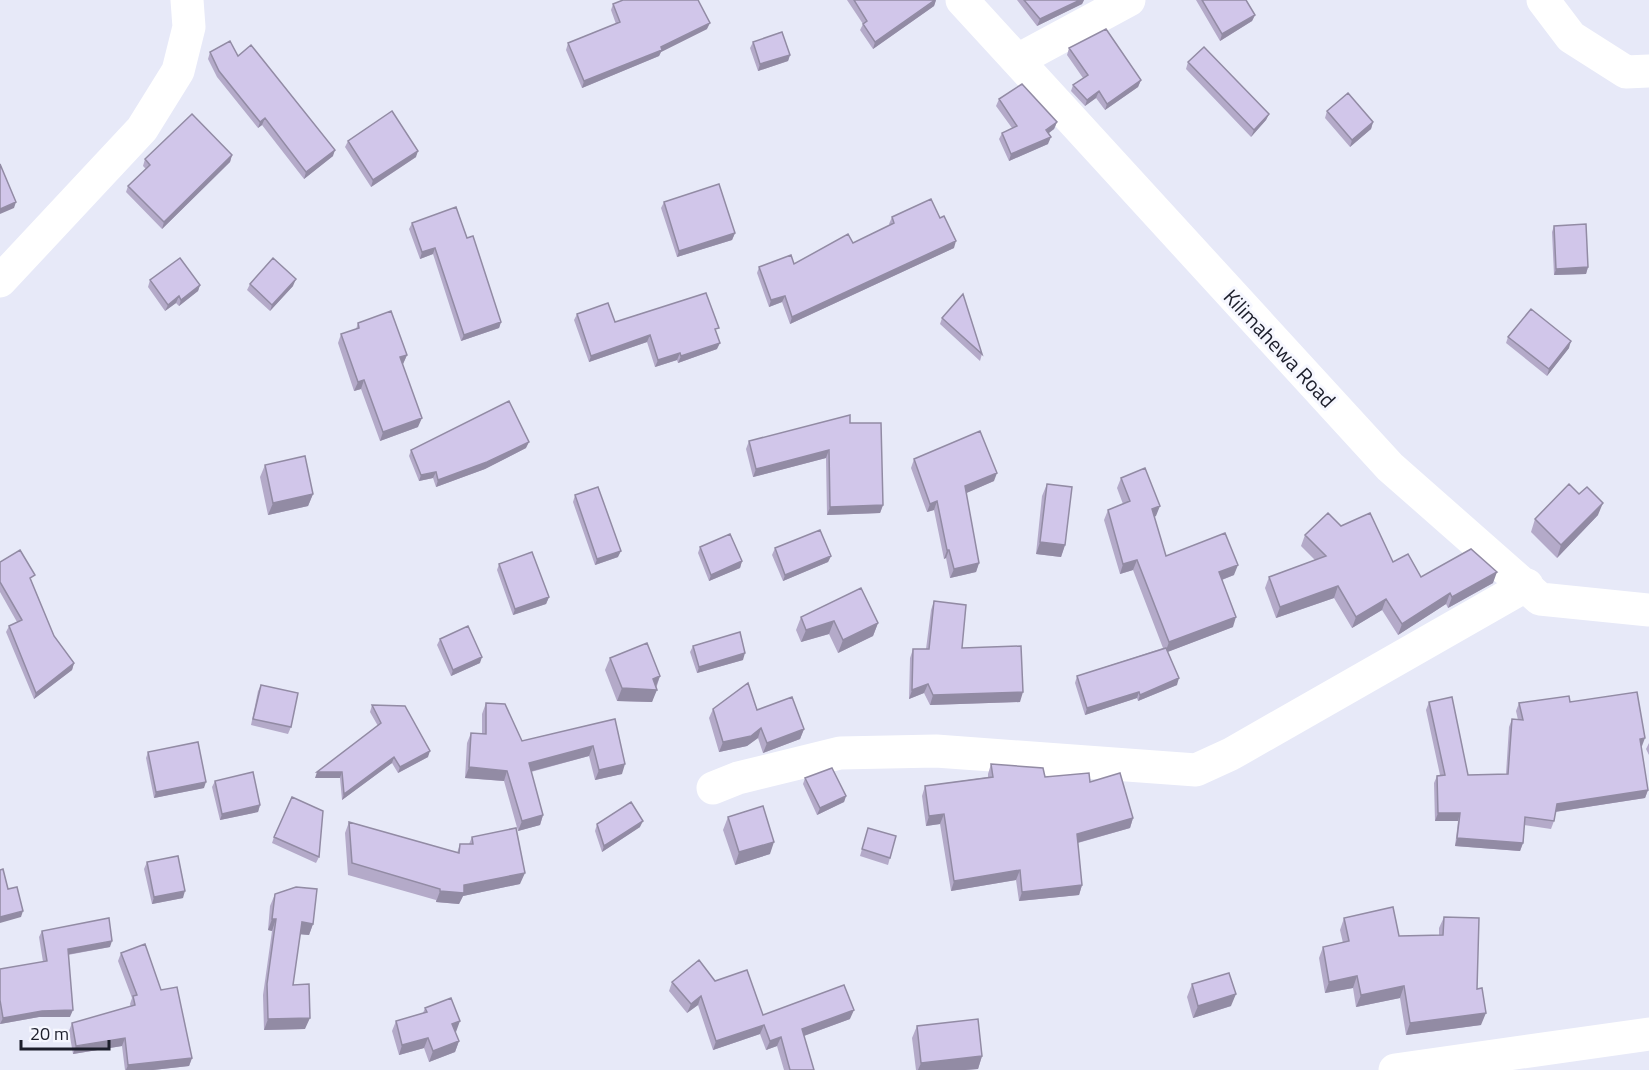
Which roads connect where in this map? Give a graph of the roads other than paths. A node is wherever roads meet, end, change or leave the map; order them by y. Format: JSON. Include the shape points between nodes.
{"nodes":[{"id":1,"x":187,"y":0,"type":"edge"},
{"id":2,"x":962,"y":0,"type":"edge"},
{"id":3,"x":1129,"y":0,"type":"edge"},
{"id":4,"x":1543,"y":0,"type":"edge"},
{"id":5,"x":1018,"y":60,"type":"junction"},
{"id":6,"x":1649,"y":71,"type":"edge"},
{"id":7,"x":0,"y":281,"type":"edge"},
{"id":8,"x":1527,"y":585,"type":"junction"},
{"id":9,"x":1649,"y":610,"type":"edge"},
{"id":10,"x":713,"y":788,"type":"dead end"},
{"id":11,"x":1649,"y":1034,"type":"edge"},
{"id":12,"x":1395,"y":1070,"type":"edge"}],
"edges":[{"from":1,"to":7,"type":"street","via":[[189,27],[178,71],[142,129]]},
{"from":2,"to":5,"type":"street","name":"Kilimahewa Road"},
{"from":3,"to":5,"type":"street"},
{"from":4,"to":6,"type":"street","via":[[1571,37],[1626,72]]},
{"from":5,"to":8,"type":"street","name":"Kilimahewa Road","via":[[1390,467]]},
{"from":8,"to":9,"type":"street","name":"Kilimahewa Road","via":[[1540,599]]},
{"from":8,"to":10,"type":"street","via":[[1231,754],[1196,770],[936,751],[840,753]]},
{"from":11,"to":12,"type":"street"}]}
